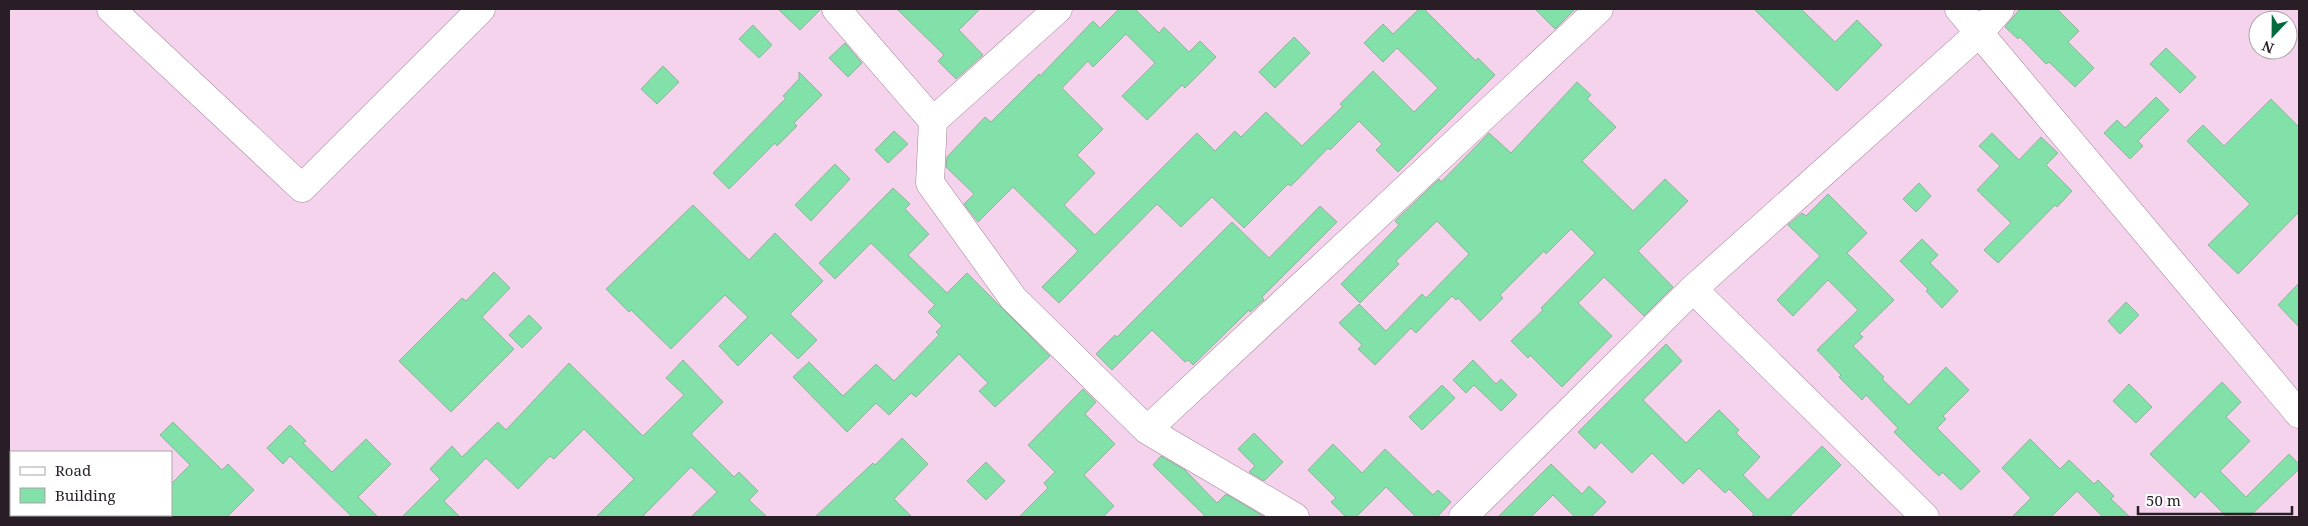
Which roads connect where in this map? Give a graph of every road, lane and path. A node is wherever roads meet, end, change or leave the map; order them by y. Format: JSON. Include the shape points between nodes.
{"nodes":[{"id":1,"x":111,"y":9,"type":"edge"},
{"id":2,"x":481,"y":9,"type":"edge"},
{"id":3,"x":836,"y":9,"type":"edge"},
{"id":4,"x":1058,"y":9,"type":"edge"},
{"id":5,"x":1599,"y":9,"type":"edge"},
{"id":6,"x":1959,"y":9,"type":"edge"},
{"id":7,"x":2000,"y":9,"type":"edge"},
{"id":8,"x":1979,"y":33,"type":"junction"},
{"id":9,"x":933,"y":122,"type":"junction"},
{"id":10,"x":1693,"y":289,"type":"junction"},
{"id":11,"x":2299,"y":414,"type":"edge"},
{"id":12,"x":1147,"y":430,"type":"junction"},
{"id":13,"x":1295,"y":517,"type":"edge"},
{"id":14,"x":1463,"y":517,"type":"edge"},
{"id":15,"x":1925,"y":517,"type":"edge"}],
"edges":[{"from":1,"to":2,"type":"street","via":[[302,188]]},
{"from":3,"to":9,"type":"street"},
{"from":4,"to":9,"type":"street"},
{"from":5,"to":12,"type":"street"},
{"from":6,"to":8,"type":"street"},
{"from":7,"to":8,"type":"street"},
{"from":8,"to":10,"type":"street"},
{"from":8,"to":11,"type":"street"},
{"from":9,"to":12,"type":"street","via":[[930,183],[1013,298]]},
{"from":10,"to":14,"type":"street"},
{"from":10,"to":15,"type":"street"},
{"from":12,"to":13,"type":"street"}]}
